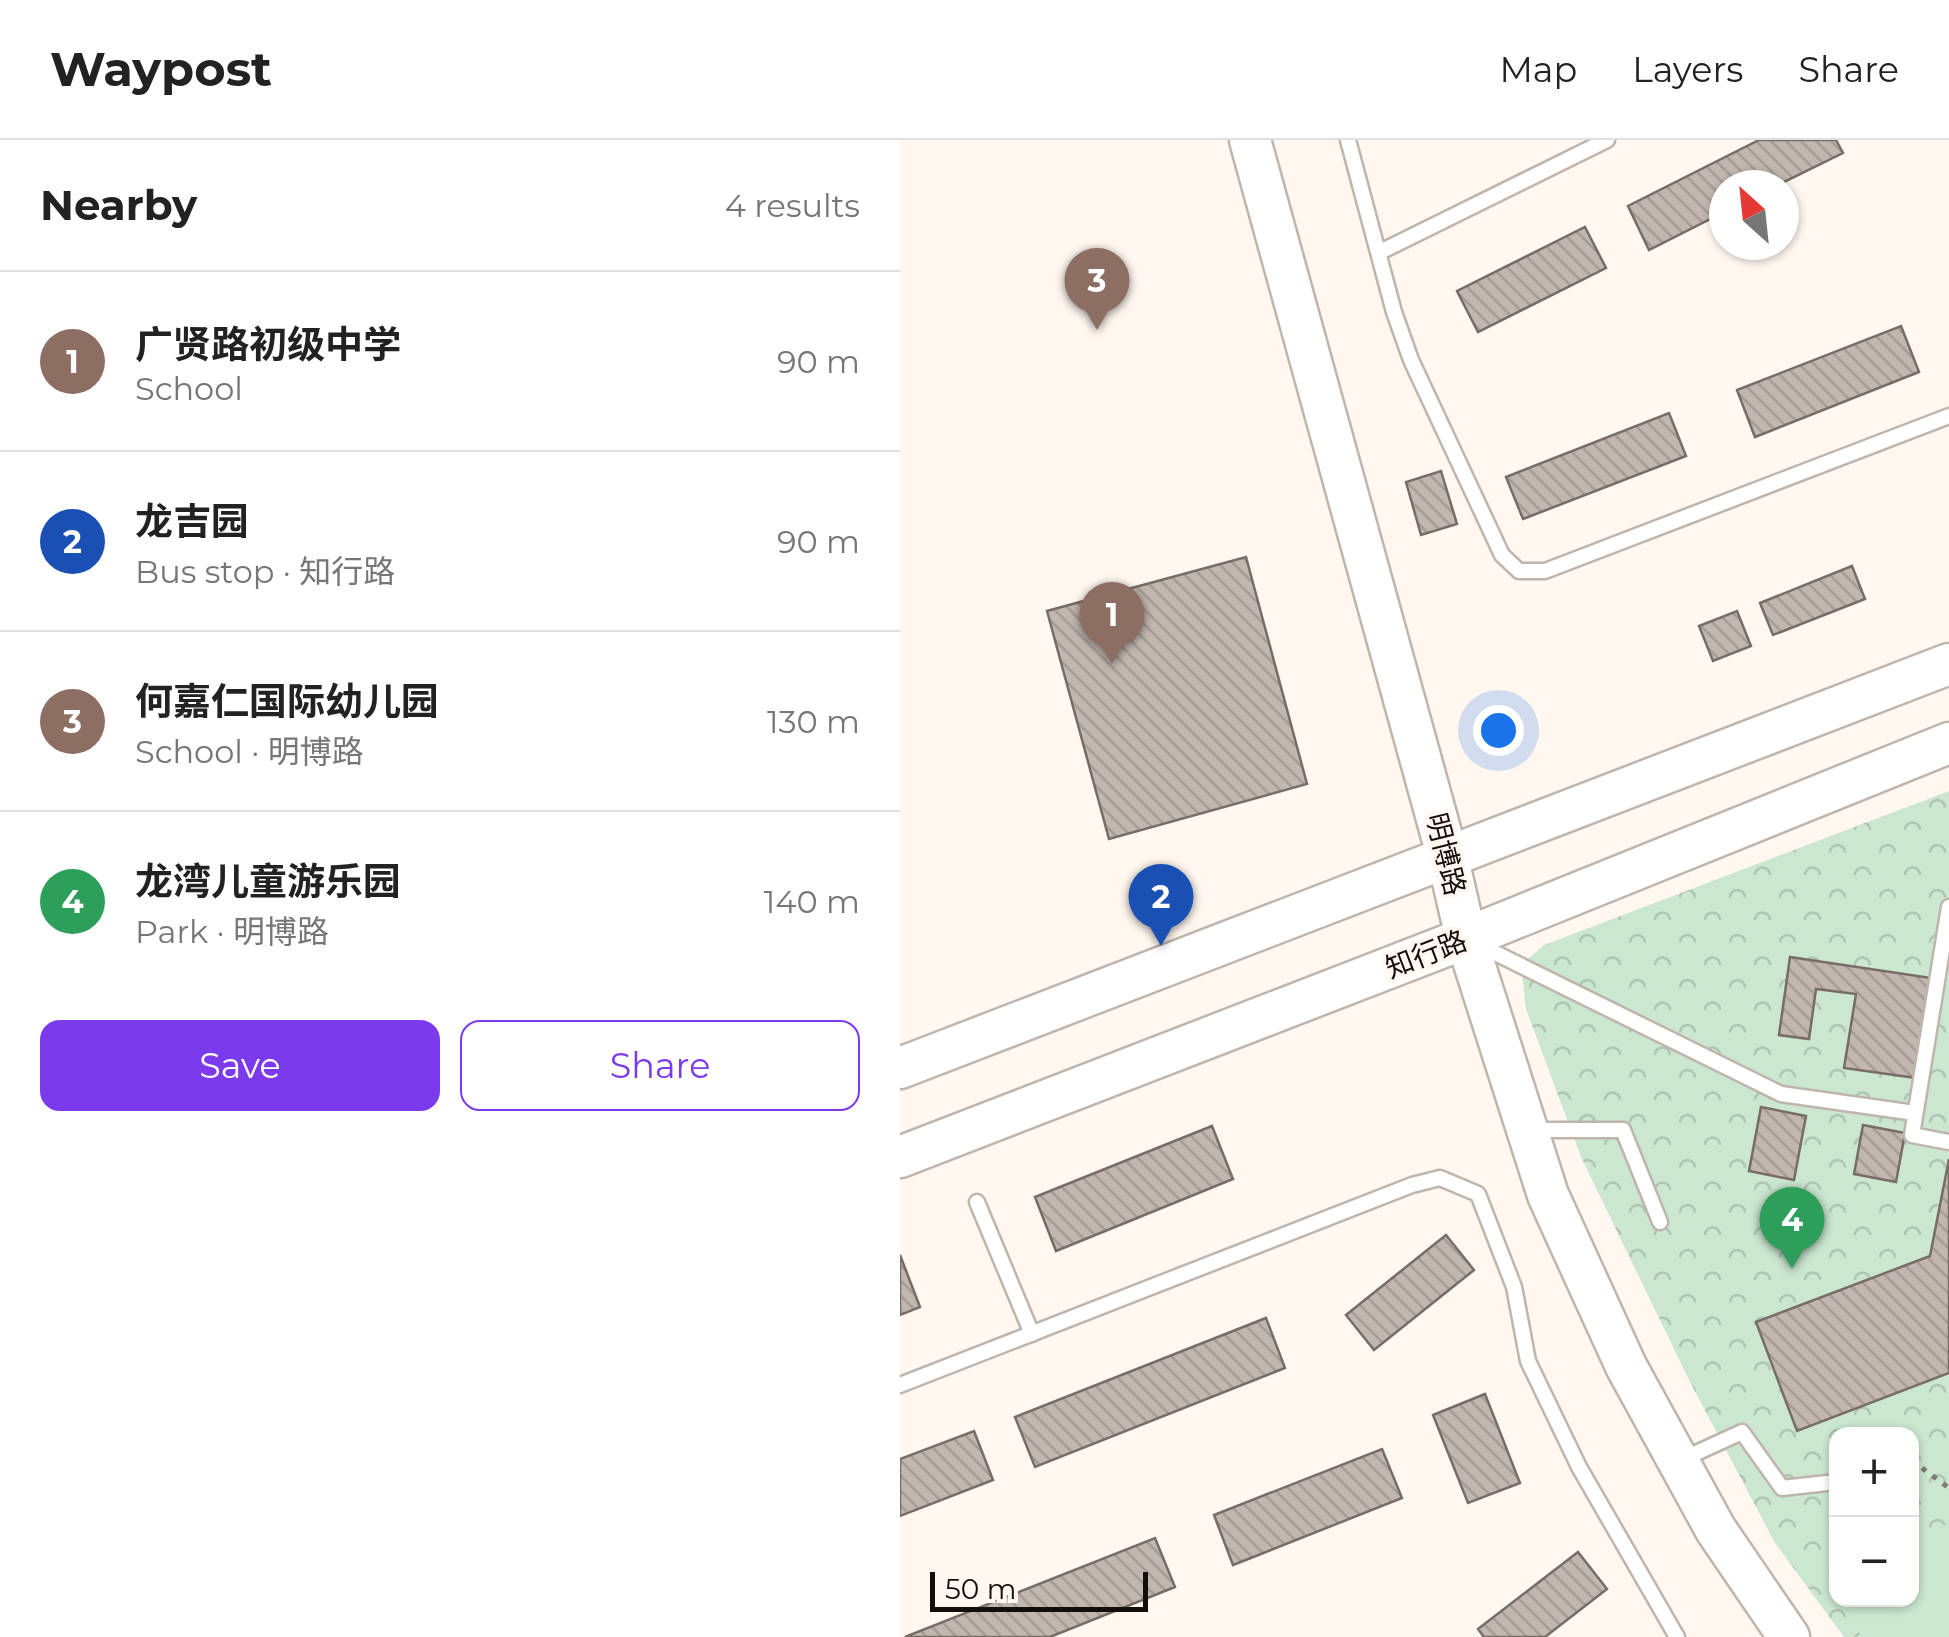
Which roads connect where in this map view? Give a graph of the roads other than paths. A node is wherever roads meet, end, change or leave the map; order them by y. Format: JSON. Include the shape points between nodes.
{"nodes":[{"id":1,"x":1250,"y":140,"type":"edge"},
{"id":2,"x":1348,"y":140,"type":"edge"},
{"id":3,"x":1607,"y":140,"type":"edge"},
{"id":4,"x":1380,"y":252,"type":"junction"},
{"id":5,"x":1949,"y":416,"type":"edge"},
{"id":6,"x":1949,"y":664,"type":"edge"},
{"id":7,"x":1949,"y":743,"type":"edge"},
{"id":8,"x":1448,"y":855,"type":"junction"},
{"id":9,"x":1949,"y":907,"type":"edge"},
{"id":10,"x":1466,"y":938,"type":"junction"},
{"id":11,"x":900,"y":1068,"type":"edge"},
{"id":12,"x":1915,"y":1112,"type":"junction"},
{"id":13,"x":1527,"y":1130,"type":"junction"},
{"id":14,"x":1949,"y":1142,"type":"edge"},
{"id":15,"x":900,"y":1156,"type":"edge"},
{"id":16,"x":977,"y":1202,"type":"dead end"},
{"id":17,"x":1660,"y":1222,"type":"dead end"},
{"id":18,"x":1032,"y":1334,"type":"junction"},
{"id":19,"x":900,"y":1385,"type":"edge"},
{"id":20,"x":1678,"y":1461,"type":"junction"},
{"id":21,"x":1829,"y":1483,"type":"edge"},
{"id":22,"x":1677,"y":1637,"type":"edge"},
{"id":23,"x":1789,"y":1637,"type":"edge"}],
"edges":[{"from":1,"to":8,"type":"main road","name":"明博路"},
{"from":2,"to":4,"type":"lane"},
{"from":3,"to":4,"type":"lane"},
{"from":4,"to":5,"type":"lane","via":[[1412,360],[1502,556],[1519,571],[1545,572]]},
{"from":6,"to":8,"type":"main road"},
{"from":7,"to":10,"type":"main road","name":"知行路"},
{"from":8,"to":10,"type":"main road","name":"明博路"},
{"from":8,"to":11,"type":"main road"},
{"from":9,"to":12,"type":"lane"},
{"from":10,"to":12,"type":"lane","via":[[1781,1094]]},
{"from":10,"to":13,"type":"main road","name":"明博路"},
{"from":10,"to":15,"type":"main road","name":"知行路"},
{"from":12,"to":14,"type":"lane","via":[[1912,1135]]},
{"from":13,"to":17,"type":"lane","via":[[1623,1130]]},
{"from":13,"to":20,"type":"main road","name":"明博路","via":[[1548,1196]]},
{"from":16,"to":18,"type":"lane"},
{"from":18,"to":19,"type":"lane"},
{"from":18,"to":22,"type":"lane","via":[[1412,1185],[1440,1178],[1464,1184],[1478,1194],[1514,1286],[1536,1379]]},
{"from":20,"to":21,"type":"lane","via":[[1742,1432],[1782,1488]]},
{"from":20,"to":23,"type":"main road","name":"明博路"}]}
